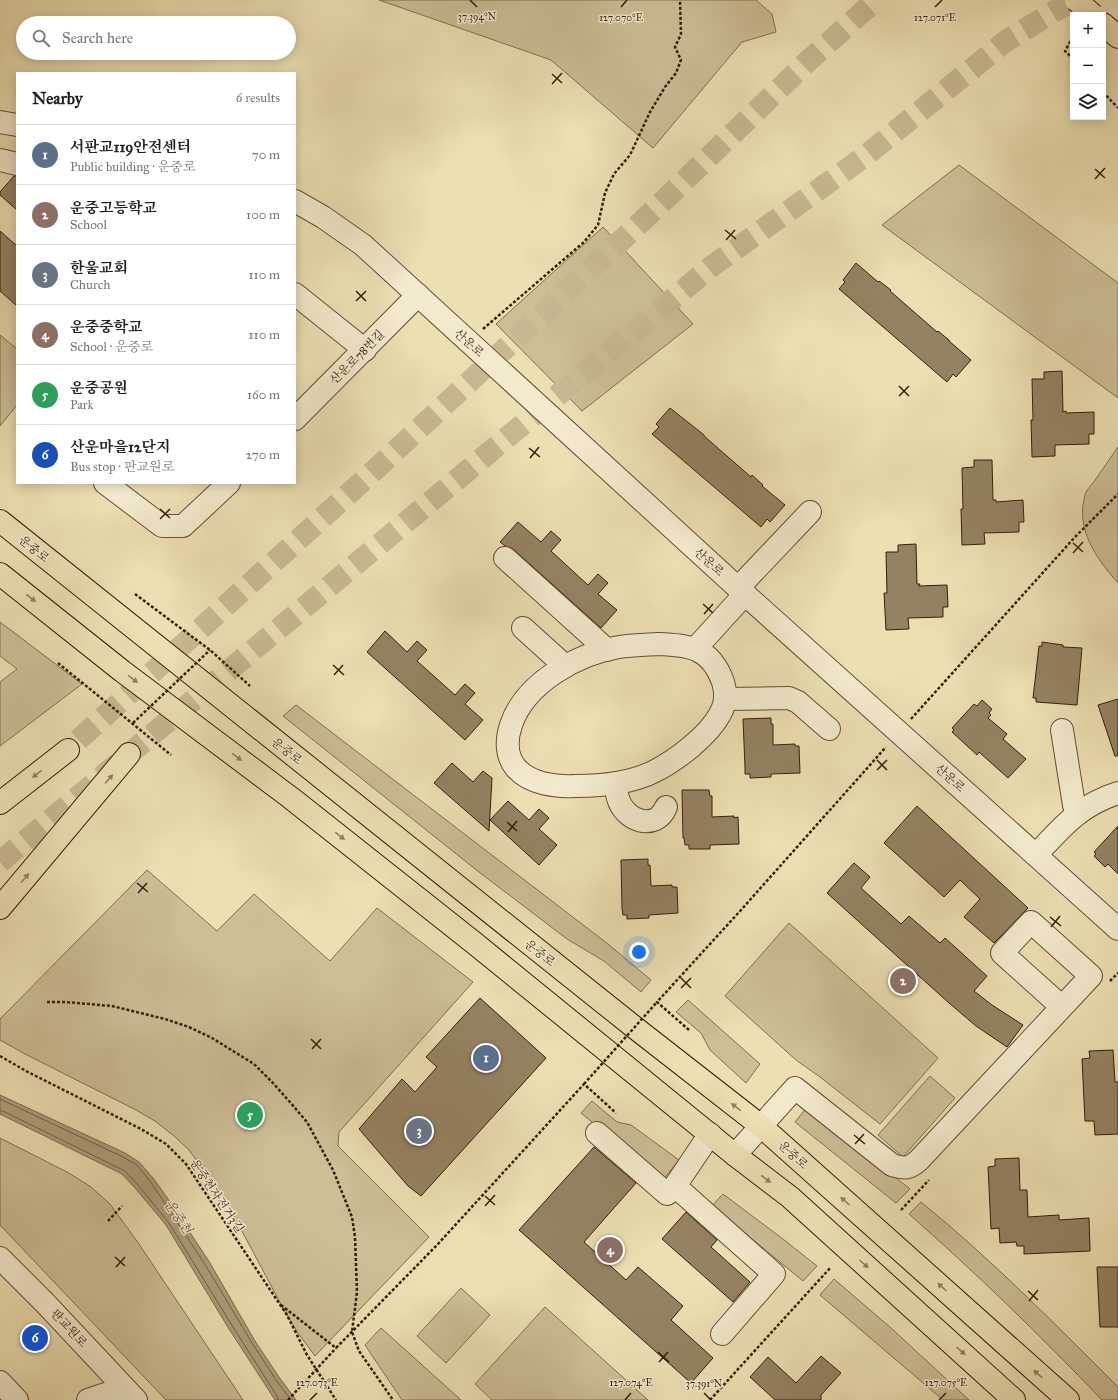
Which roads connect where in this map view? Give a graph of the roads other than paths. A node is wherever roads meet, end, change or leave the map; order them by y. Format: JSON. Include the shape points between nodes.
{"nodes":[{"id":1,"x":1076,"y":0,"type":"edge"},
{"id":2,"x":1090,"y":12,"type":"edge"},
{"id":3,"x":1106,"y":27,"type":"edge"},
{"id":4,"x":1118,"y":37,"type":"edge"},
{"id":5,"x":0,"y":122,"type":"edge"},
{"id":6,"x":16,"y":125,"type":"edge"},
{"id":7,"x":0,"y":160,"type":"edge"},
{"id":8,"x":16,"y":164,"type":"edge"},
{"id":9,"x":296,"y":202,"type":"edge"},
{"id":10,"x":296,"y":295,"type":"edge"},
{"id":11,"x":418,"y":295,"type":"junction"},
{"id":12,"x":365,"y":350,"type":"junction"},
{"id":13,"x":296,"y":418,"type":"edge"},
{"id":14,"x":107,"y":484,"type":"edge"},
{"id":15,"x":228,"y":484,"type":"edge"},
{"id":16,"x":810,"y":512,"type":"dead end"},
{"id":17,"x":0,"y":521,"type":"edge"},
{"id":18,"x":505,"y":558,"type":"dead end"},
{"id":19,"x":0,"y":574,"type":"edge"},
{"id":20,"x":741,"y":591,"type":"junction"},
{"id":21,"x":523,"y":628,"type":"dead end"},
{"id":22,"x":695,"y":649,"type":"junction"},
{"id":23,"x":607,"y":650,"type":"junction"},
{"id":24,"x":565,"y":666,"type":"junction"},
{"id":25,"x":725,"y":699,"type":"junction"},
{"id":26,"x":828,"y":729,"type":"dead end"},
{"id":27,"x":1062,"y":730,"type":"dead end"},
{"id":28,"x":68,"y":750,"type":"tunnel mouth"},
{"id":29,"x":129,"y":754,"type":"dead end"},
{"id":30,"x":617,"y":783,"type":"junction"},
{"id":31,"x":1118,"y":793,"type":"edge"},
{"id":32,"x":0,"y":803,"type":"edge"},
{"id":33,"x":666,"y":807,"type":"dead end"},
{"id":34,"x":1077,"y":813,"type":"junction"},
{"id":35,"x":1036,"y":856,"type":"junction"},
{"id":36,"x":0,"y":908,"type":"edge"},
{"id":37,"x":1118,"y":929,"type":"edge"},
{"id":38,"x":1062,"y":1006,"type":"dead end"},
{"id":39,"x":761,"y":1126,"type":"junction"},
{"id":40,"x":597,"y":1133,"type":"dead end"},
{"id":41,"x":710,"y":1134,"type":"junction"},
{"id":42,"x":735,"y":1155,"type":"junction"},
{"id":43,"x":675,"y":1186,"type":"junction"},
{"id":44,"x":0,"y":1258,"type":"edge"},
{"id":45,"x":722,"y":1334,"type":"dead end"},
{"id":46,"x":0,"y":1382,"type":"edge"},
{"id":47,"x":130,"y":1394,"type":"edge"},
{"id":48,"x":17,"y":1400,"type":"edge"},
{"id":49,"x":88,"y":1400,"type":"edge"},
{"id":50,"x":1014,"y":1400,"type":"edge"},
{"id":51,"x":1068,"y":1400,"type":"edge"}],
"edges":[{"from":1,"to":2,"type":"main road","bridge":true},
{"from":3,"to":4,"type":"main road"},
{"from":5,"to":6,"type":"street"},
{"from":7,"to":8,"type":"street"},
{"from":9,"to":11,"type":"street","name":"산운로","via":[[357,241]]},
{"from":10,"to":12,"type":"street"},
{"from":11,"to":12,"type":"street","name":"산운로78번길"},
{"from":11,"to":20,"type":"street","name":"산운로"},
{"from":12,"to":13,"type":"street","name":"산운로78번길"},
{"from":14,"to":15,"type":"street","via":[[162,526],[183,526]]},
{"from":16,"to":20,"type":"street"},
{"from":39,"to":17,"type":"main road","name":"운중로","one_way":true},
{"from":18,"to":23,"type":"street"},
{"from":19,"to":41,"type":"main road","one_way":true,"via":[[122,671],[297,803]]},
{"from":20,"to":22,"type":"street"},
{"from":20,"to":35,"type":"street","name":"산운로"},
{"from":21,"to":24,"type":"street"},
{"from":22,"to":23,"type":"street","via":[[674,644],[658,644]]},
{"from":22,"to":25,"type":"street","via":[[706,654],[720,673]]},
{"from":23,"to":24,"type":"street"},
{"from":24,"to":30,"type":"street","via":[[539,685],[520,706],[509,731],[509,756],[517,768],[529,778],[544,784],[563,787]]},
{"from":25,"to":26,"type":"street","via":[[789,698],[798,702]]},
{"from":25,"to":30,"type":"street","via":[[721,713],[711,727],[682,754],[654,772]]},
{"from":27,"to":34,"type":"street"},
{"from":28,"to":32,"type":"main road","one_way":true},
{"from":36,"to":29,"type":"main road","one_way":true},
{"from":30,"to":33,"type":"street","via":[[618,798],[623,809],[633,819],[643,822],[654,820],[663,814]]},
{"from":31,"to":34,"type":"street"},
{"from":34,"to":35,"type":"street"},
{"from":35,"to":37,"type":"street","name":"산운로"},
{"from":38,"to":39,"type":"street","via":[[911,1167],[892,1165],[795,1088]]},
{"from":39,"to":42,"type":"street"},
{"from":51,"to":39,"type":"main road","name":"운중로","one_way":true},
{"from":40,"to":43,"type":"street","via":[[667,1194]]},
{"from":41,"to":42,"type":"main road"},
{"from":41,"to":43,"type":"street"},
{"from":42,"to":50,"type":"main road","one_way":true,"via":[[790,1197]]},
{"from":43,"to":45,"type":"street","via":[[774,1274]]},
{"from":44,"to":47,"type":"street","name":"판교원로"},
{"from":46,"to":48,"type":"street"},
{"from":47,"to":49,"type":"street"}]}
